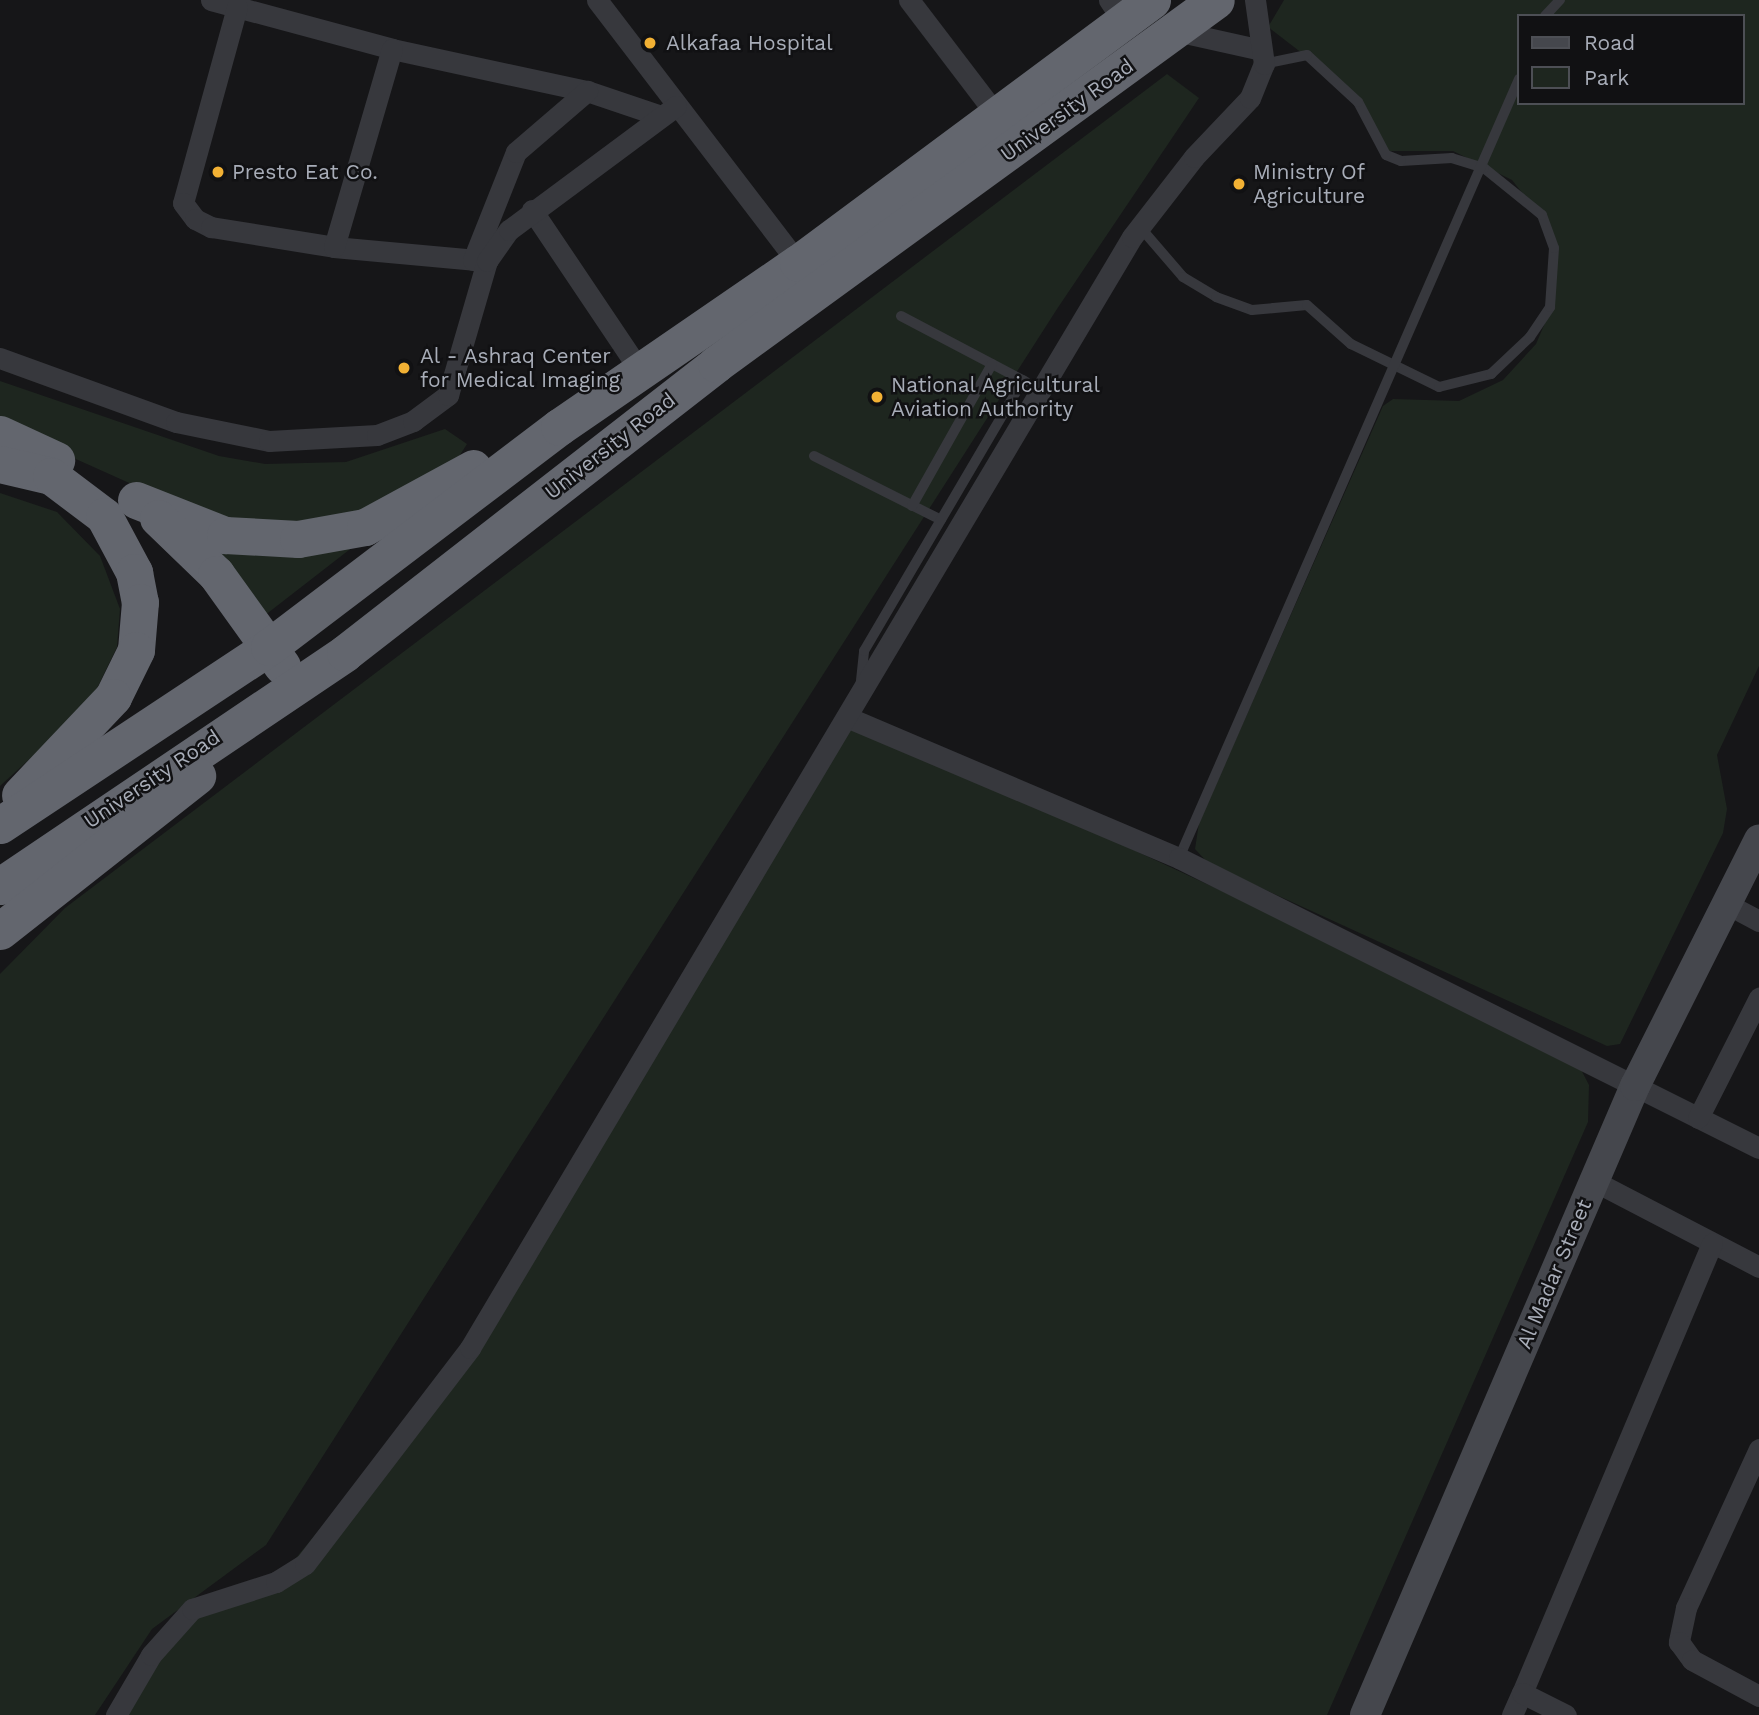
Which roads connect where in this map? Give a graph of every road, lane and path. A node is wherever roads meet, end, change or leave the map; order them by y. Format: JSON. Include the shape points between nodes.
{"nodes":[{"id":1,"x":211,"y":0,"type":"edge"},
{"id":2,"x":597,"y":0,"type":"edge"},
{"id":3,"x":909,"y":0,"type":"edge"},
{"id":4,"x":1152,"y":0,"type":"edge"},
{"id":5,"x":1216,"y":0,"type":"edge"},
{"id":6,"x":1255,"y":0,"type":"edge"},
{"id":7,"x":1560,"y":0,"type":"edge"},
{"id":8,"x":237,"y":7,"type":"junction"},
{"id":9,"x":1116,"y":11,"type":"edge"},
{"id":10,"x":1547,"y":14,"type":"edge"},
{"id":11,"x":1176,"y":31,"type":"junction"},
{"id":12,"x":393,"y":49,"type":"junction"},
{"id":13,"x":1261,"y":57,"type":"junction"},
{"id":14,"x":1518,"y":82,"type":"edge"},
{"id":15,"x":587,"y":91,"type":"junction"},
{"id":16,"x":667,"y":111,"type":"junction"},
{"id":17,"x":998,"y":117,"type":"junction"},
{"id":18,"x":1484,"y":168,"type":"junction"},
{"id":19,"x":532,"y":210,"type":"junction"},
{"id":20,"x":1140,"y":227,"type":"junction"},
{"id":21,"x":334,"y":247,"type":"junction"},
{"id":22,"x":480,"y":260,"type":"junction"},
{"id":23,"x":798,"y":263,"type":"junction"},
{"id":24,"x":901,"y":316,"type":"dead end"},
{"id":25,"x":0,"y":358,"type":"edge"},
{"id":26,"x":992,"y":364,"type":"junction"},
{"id":27,"x":1395,"y":369,"type":"junction"},
{"id":28,"x":641,"y":372,"type":"junction"},
{"id":29,"x":1032,"y":385,"type":"junction"},
{"id":30,"x":559,"y":427,"type":"junction"},
{"id":31,"x":0,"y":434,"type":"edge"},
{"id":32,"x":814,"y":456,"type":"dead end"},
{"id":33,"x":0,"y":464,"type":"edge"},
{"id":34,"x":136,"y":500,"type":"junction"},
{"id":35,"x":912,"y":506,"type":"junction"},
{"id":36,"x":941,"y":520,"type":"junction"},
{"id":37,"x":269,"y":647,"type":"junction"},
{"id":38,"x":345,"y":653,"type":"junction"},
{"id":39,"x":295,"y":684,"type":"junction"},
{"id":40,"x":861,"y":697,"type":"junction"},
{"id":41,"x":849,"y":718,"type":"junction"},
{"id":42,"x":0,"y":823,"type":"edge"},
{"id":43,"x":1759,"y":839,"type":"edge"},
{"id":44,"x":1179,"y":858,"type":"junction"},
{"id":45,"x":0,"y":886,"type":"edge"},
{"id":46,"x":1727,"y":904,"type":"junction"},
{"id":47,"x":1759,"y":921,"type":"edge"},
{"id":48,"x":0,"y":931,"type":"edge"},
{"id":49,"x":1759,"y":998,"type":"edge"},
{"id":50,"x":1635,"y":1086,"type":"junction"},
{"id":51,"x":1698,"y":1118,"type":"junction"},
{"id":52,"x":1759,"y":1148,"type":"edge"},
{"id":53,"x":1594,"y":1181,"type":"junction"},
{"id":54,"x":1712,"y":1244,"type":"junction"},
{"id":55,"x":1759,"y":1267,"type":"edge"},
{"id":56,"x":1759,"y":1449,"type":"edge"},
{"id":57,"x":1522,"y":1693,"type":"junction"},
{"id":58,"x":1759,"y":1696,"type":"edge"},
{"id":59,"x":116,"y":1715,"type":"edge"},
{"id":60,"x":1365,"y":1715,"type":"edge"},
{"id":61,"x":1512,"y":1715,"type":"edge"},
{"id":62,"x":1566,"y":1715,"type":"edge"}],
"edges":[{"from":1,"to":8,"type":"street"},
{"from":2,"to":16,"type":"street"},
{"from":3,"to":17,"type":"street"},
{"from":4,"to":9,"type":"highway","name":"University Road"},
{"from":5,"to":11,"type":"highway","name":"University Road"},
{"from":6,"to":13,"type":"street"},
{"from":7,"to":10,"type":"lane"},
{"from":8,"to":12,"type":"street"},
{"from":8,"to":21,"type":"street","via":[[183,203],[211,227]]},
{"from":9,"to":17,"type":"highway","name":"University Road"},
{"from":11,"to":13,"type":"street"},
{"from":11,"to":38,"type":"highway","name":"University Road","via":[[716,364]]},
{"from":12,"to":15,"type":"street"},
{"from":12,"to":21,"type":"street"},
{"from":13,"to":18,"type":"lane","via":[[1307,55],[1330,72],[1358,102],[1386,155],[1401,161],[1452,158]]},
{"from":13,"to":20,"type":"street","via":[[1250,98]]},
{"from":14,"to":18,"type":"lane"},
{"from":15,"to":16,"type":"street"},
{"from":15,"to":22,"type":"street","via":[[516,152]]},
{"from":16,"to":19,"type":"street"},
{"from":16,"to":23,"type":"street"},
{"from":17,"to":23,"type":"highway","name":"University Road"},
{"from":18,"to":27,"type":"lane"},
{"from":18,"to":27,"type":"lane","via":[[1542,215],[1553,248],[1550,307],[1530,337],[1491,374],[1439,387]]},
{"from":19,"to":22,"type":"street"},
{"from":19,"to":28,"type":"street"},
{"from":20,"to":27,"type":"lane","via":[[1183,277],[1216,297],[1252,310],[1307,305]]},
{"from":20,"to":29,"type":"street"},
{"from":21,"to":22,"type":"street"},
{"from":22,"to":25,"type":"street","via":[[448,395],[413,421],[377,435],[270,440],[176,422]]},
{"from":23,"to":28,"type":"highway","name":"University Road"},
{"from":24,"to":26,"type":"lane"},
{"from":26,"to":29,"type":"lane"},
{"from":26,"to":35,"type":"lane"},
{"from":27,"to":44,"type":"lane"},
{"from":28,"to":30,"type":"highway","name":"University Road"},
{"from":29,"to":36,"type":"lane"},
{"from":29,"to":40,"type":"street"},
{"from":30,"to":34,"type":"highway","via":[[365,527],[330,536],[246,540]]},
{"from":30,"to":37,"type":"highway","name":"University Road"},
{"from":31,"to":34,"type":"highway"},
{"from":32,"to":35,"type":"lane"},
{"from":33,"to":42,"type":"highway","via":[[51,476],[104,516],[134,572],[141,628],[113,697]]},
{"from":34,"to":37,"type":"highway","via":[[189,544]]},
{"from":35,"to":36,"type":"lane"},
{"from":36,"to":40,"type":"lane","via":[[864,651],[858,670]]},
{"from":37,"to":39,"type":"highway"},
{"from":37,"to":42,"type":"highway","name":"University Road"},
{"from":38,"to":39,"type":"highway","name":"University Road"},
{"from":38,"to":48,"type":"highway","via":[[227,755],[87,858]]},
{"from":39,"to":45,"type":"highway","name":"University Road"},
{"from":40,"to":41,"type":"street"},
{"from":41,"to":44,"type":"street"},
{"from":41,"to":59,"type":"street","via":[[470,1348],[305,1564],[276,1582],[191,1609],[151,1655]]},
{"from":43,"to":46,"type":"street","name":"Al Madar Street"},
{"from":44,"to":50,"type":"street"},
{"from":46,"to":47,"type":"street"},
{"from":46,"to":50,"type":"street","name":"Al Madar Street"},
{"from":49,"to":51,"type":"street"},
{"from":50,"to":51,"type":"street"},
{"from":50,"to":53,"type":"street","name":"Al Madar Street"},
{"from":51,"to":52,"type":"street"},
{"from":53,"to":54,"type":"street"},
{"from":53,"to":60,"type":"street","name":"Al Madar Street"},
{"from":54,"to":55,"type":"street"},
{"from":54,"to":57,"type":"street"},
{"from":56,"to":58,"type":"street","via":[[1686,1608],[1679,1642],[1692,1660]]},
{"from":57,"to":61,"type":"street"},
{"from":57,"to":62,"type":"street"}]}
